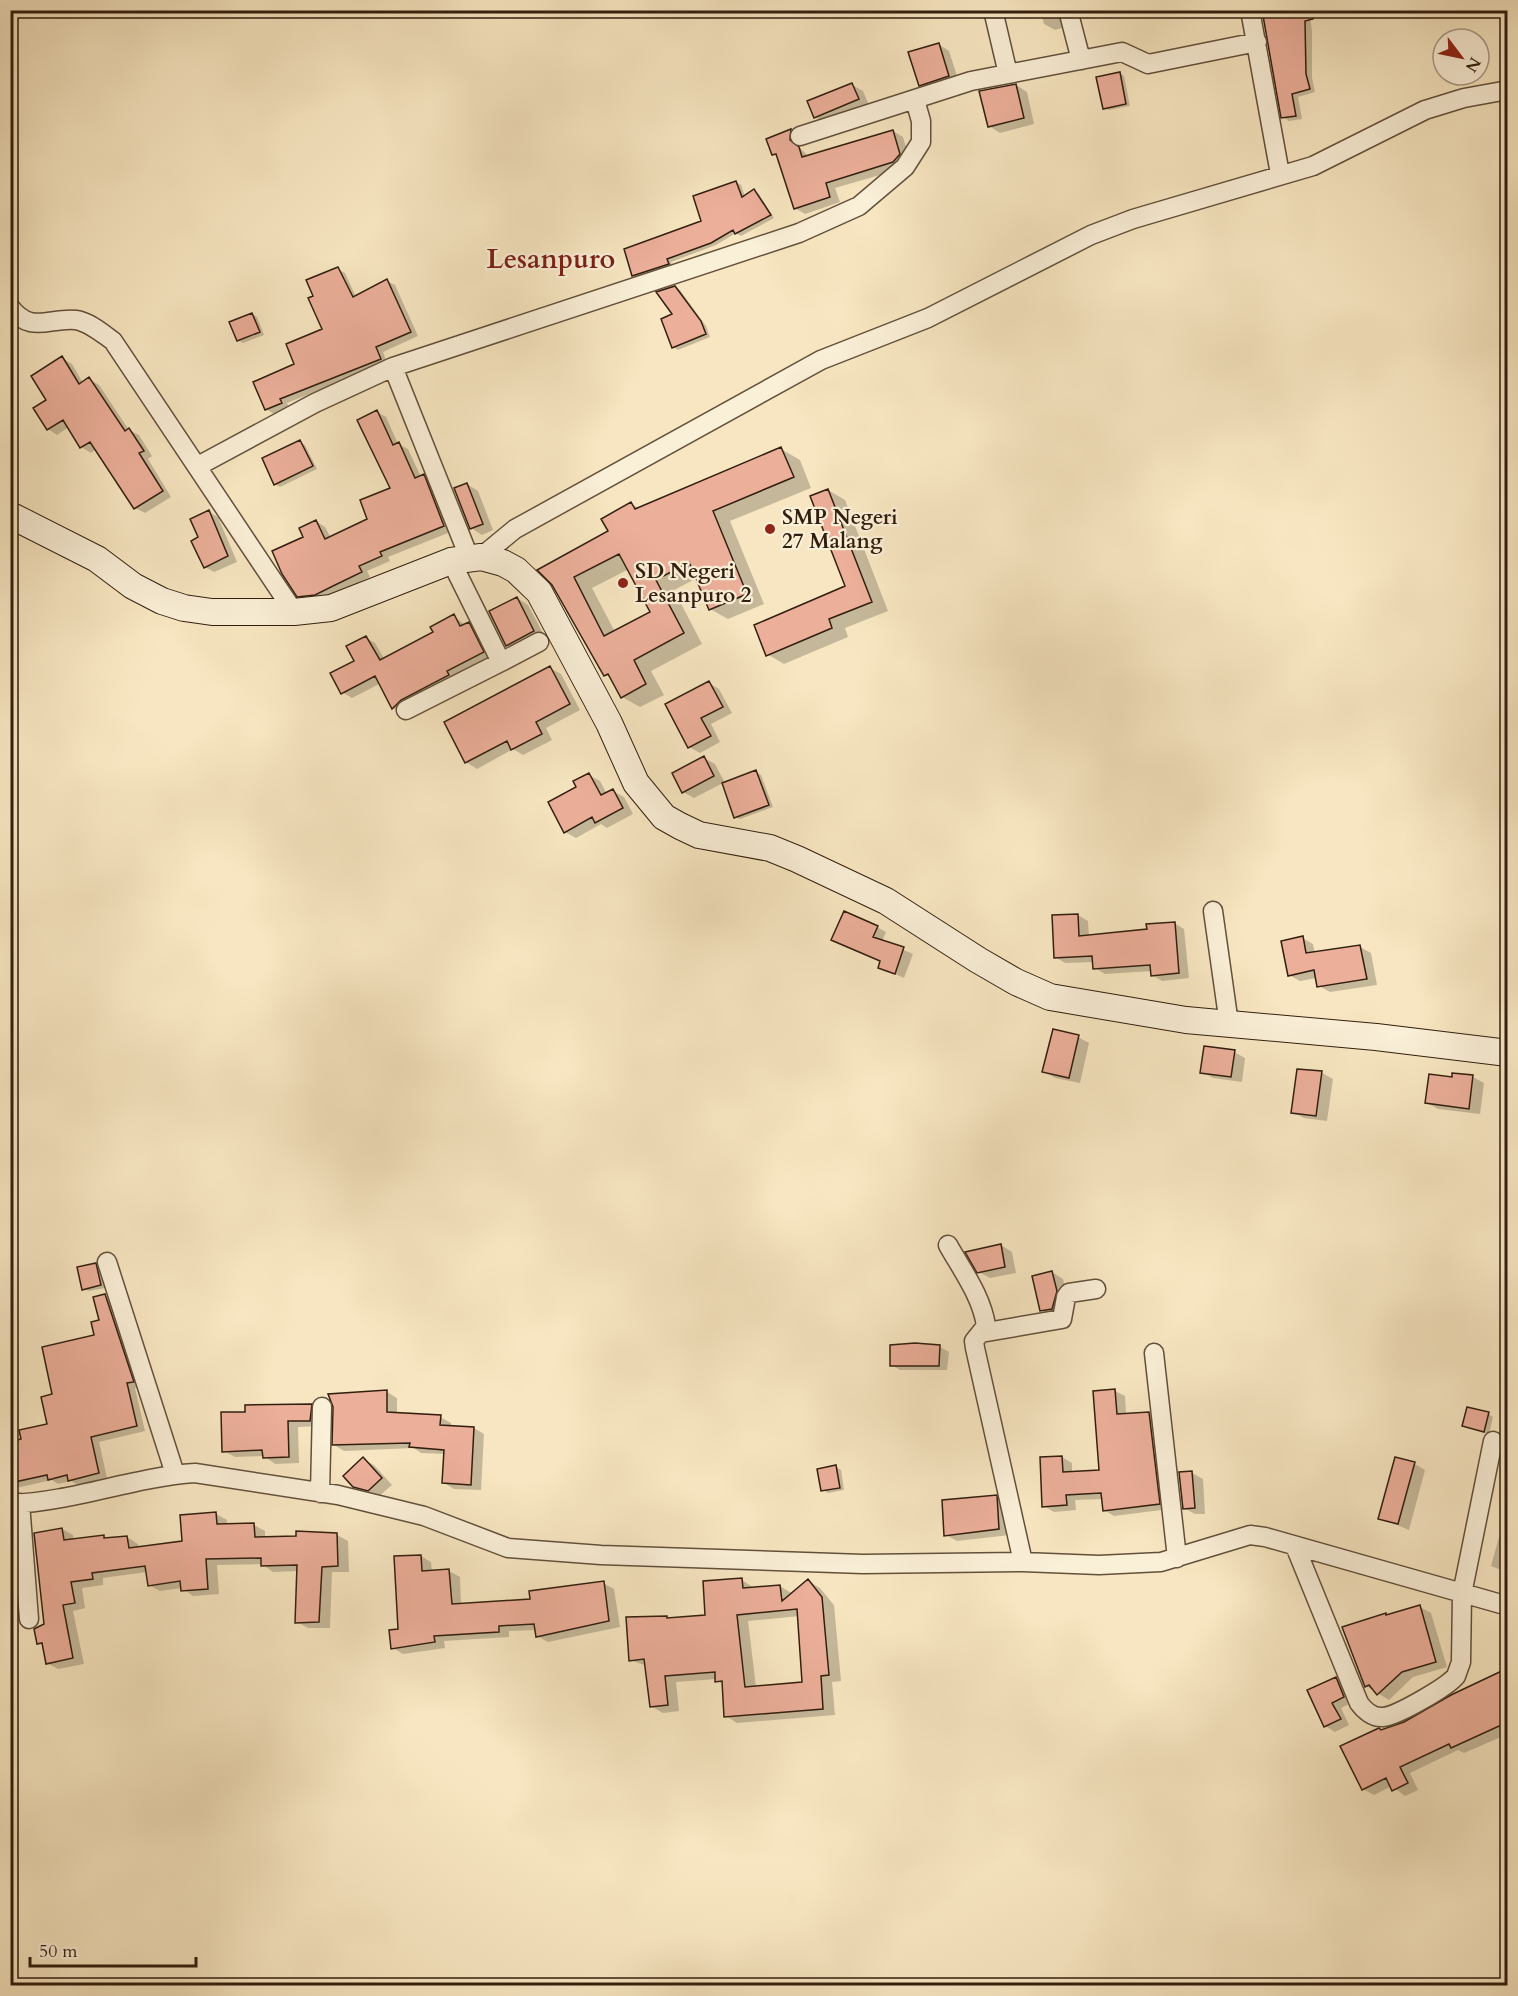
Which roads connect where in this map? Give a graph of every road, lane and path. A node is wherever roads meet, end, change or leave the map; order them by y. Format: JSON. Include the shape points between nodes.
{"nodes":[{"id":1,"x":993,"y":10,"type":"edge"},
{"id":2,"x":1068,"y":10,"type":"edge"},
{"id":3,"x":1250,"y":10,"type":"edge"},
{"id":4,"x":1257,"y":42,"type":"junction"},
{"id":5,"x":1080,"y":60,"type":"junction"},
{"id":6,"x":1008,"y":74,"type":"junction"},
{"id":7,"x":1508,"y":90,"type":"edge"},
{"id":8,"x":915,"y":100,"type":"junction"},
{"id":9,"x":800,"y":136,"type":"dead end"},
{"id":10,"x":1280,"y":174,"type":"junction"},
{"id":11,"x":10,"y":308,"type":"edge"},
{"id":12,"x":393,"y":367,"type":"junction"},
{"id":13,"x":198,"y":466,"type":"junction"},
{"id":14,"x":10,"y":515,"type":"edge"},
{"id":15,"x":467,"y":558,"type":"junction"},
{"id":16,"x":294,"y":612,"type":"junction"},
{"id":17,"x":539,"y":642,"type":"dead end"},
{"id":18,"x":501,"y":662,"type":"junction"},
{"id":19,"x":406,"y":710,"type":"dead end"},
{"id":20,"x":1213,"y":911,"type":"dead end"},
{"id":21,"x":1229,"y":1024,"type":"junction"},
{"id":22,"x":1508,"y":1053,"type":"edge"},
{"id":23,"x":948,"y":1245,"type":"dead end"},
{"id":24,"x":107,"y":1262,"type":"dead end"},
{"id":25,"x":1096,"y":1289,"type":"dead end"},
{"id":26,"x":981,"y":1333,"type":"junction"},
{"id":27,"x":1154,"y":1353,"type":"dead end"},
{"id":28,"x":322,"y":1407,"type":"dead end"},
{"id":29,"x":1493,"y":1441,"type":"dead end"},
{"id":30,"x":175,"y":1474,"type":"junction"},
{"id":31,"x":320,"y":1493,"type":"junction"},
{"id":32,"x":15,"y":1504,"type":"edge"},
{"id":33,"x":1295,"y":1546,"type":"junction"},
{"id":34,"x":1177,"y":1558,"type":"junction"},
{"id":35,"x":1023,"y":1562,"type":"junction"},
{"id":36,"x":1462,"y":1594,"type":"junction"},
{"id":37,"x":1508,"y":1606,"type":"edge"},
{"id":38,"x":29,"y":1619,"type":"dead end"}],
"edges":[{"from":1,"to":6,"type":"street"},
{"from":2,"to":5,"type":"street"},
{"from":3,"to":4,"type":"street"},
{"from":4,"to":5,"type":"street","via":[[1148,64],[1122,52]]},
{"from":4,"to":10,"type":"street"},
{"from":5,"to":6,"type":"street"},
{"from":6,"to":8,"type":"street","via":[[971,81]]},
{"from":7,"to":10,"type":"street","via":[[1425,110],[1313,166]]},
{"from":8,"to":9,"type":"street"},
{"from":8,"to":12,"type":"street","via":[[921,142],[905,167],[859,206],[799,233]]},
{"from":10,"to":15,"type":"street","via":[[1102,231],[928,318],[821,360]]},
{"from":11,"to":13,"type":"street","via":[[28,322],[47,325],[76,320],[113,340]]},
{"from":12,"to":13,"type":"street","via":[[315,403]]},
{"from":12,"to":15,"type":"street"},
{"from":13,"to":16,"type":"street"},
{"from":14,"to":16,"type":"street","via":[[97,559],[133,586],[162,601],[212,612]]},
{"from":15,"to":16,"type":"street","via":[[331,608]]},
{"from":15,"to":18,"type":"street"},
{"from":15,"to":21,"type":"street","via":[[503,563],[539,592],[609,723],[636,783],[664,817],[699,835],[770,848],[886,901],[988,965],[1050,997]]},
{"from":17,"to":18,"type":"street"},
{"from":18,"to":19,"type":"street"},
{"from":20,"to":21,"type":"street"},
{"from":21,"to":22,"type":"street"},
{"from":23,"to":26,"type":"street","via":[[980,1304],[986,1326]]},
{"from":24,"to":30,"type":"street"},
{"from":25,"to":26,"type":"street","via":[[1070,1293],[1062,1319]]},
{"from":26,"to":35,"type":"street","via":[[974,1341],[975,1348]]},
{"from":27,"to":34,"type":"street"},
{"from":28,"to":31,"type":"street"},
{"from":29,"to":36,"type":"street"},
{"from":30,"to":31,"type":"street","via":[[195,1473]]},
{"from":30,"to":32,"type":"street"},
{"from":31,"to":35,"type":"street","via":[[424,1516],[508,1548],[823,1563]]},
{"from":32,"to":38,"type":"street"},
{"from":33,"to":34,"type":"street","via":[[1250,1535]]},
{"from":33,"to":36,"type":"street"},
{"from":33,"to":36,"type":"street","via":[[1359,1703],[1370,1714],[1382,1717],[1398,1711],[1456,1676],[1461,1662]]},
{"from":34,"to":35,"type":"street","via":[[1099,1565]]},
{"from":36,"to":37,"type":"street"}]}
